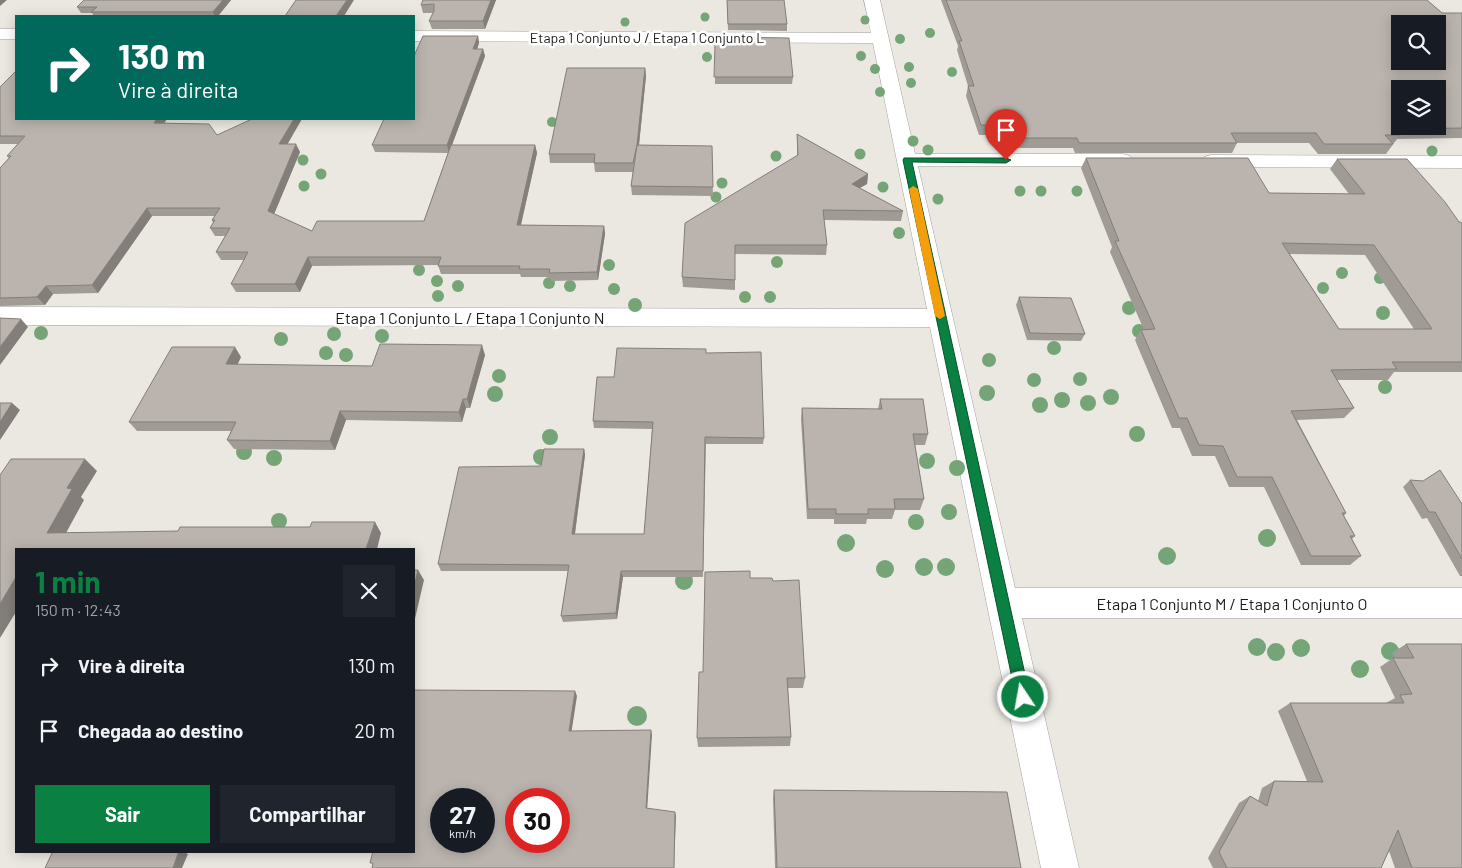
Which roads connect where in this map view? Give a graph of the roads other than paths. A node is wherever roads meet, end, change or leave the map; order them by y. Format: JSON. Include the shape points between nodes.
{"nodes":[{"id":1,"x":872,"y":0,"type":"edge"},
{"id":2,"x":0,"y":34,"type":"edge"},
{"id":3,"x":15,"y":34,"type":"edge"},
{"id":4,"x":415,"y":36,"type":"edge"},
{"id":5,"x":880,"y":38,"type":"junction"},
{"id":6,"x":907,"y":160,"type":"junction"},
{"id":7,"x":1145,"y":161,"type":"edge"},
{"id":8,"x":1194,"y":161,"type":"edge"},
{"id":9,"x":1462,"y":162,"type":"edge"},
{"id":10,"x":0,"y":316,"type":"edge"},
{"id":11,"x":941,"y":318,"type":"junction"},
{"id":12,"x":1462,"y":602,"type":"edge"},
{"id":13,"x":1002,"y":603,"type":"junction"},
{"id":14,"x":1060,"y":868,"type":"edge"}],
"edges":[{"from":1,"to":5,"type":"street"},
{"from":2,"to":3,"type":"street"},
{"from":4,"to":5,"type":"street","name":"Etapa 1 Conjunto J / Etapa 1 Conjunto L"},
{"from":5,"to":6,"type":"street"},
{"from":6,"to":7,"type":"street"},
{"from":6,"to":11,"type":"street"},
{"from":8,"to":9,"type":"street"},
{"from":10,"to":11,"type":"street","name":"Etapa 1 Conjunto L / Etapa 1 Conjunto N"},
{"from":11,"to":13,"type":"street"},
{"from":12,"to":13,"type":"street","name":"Etapa 1 Conjunto M / Etapa 1 Conjunto O"},
{"from":13,"to":14,"type":"street"}]}
